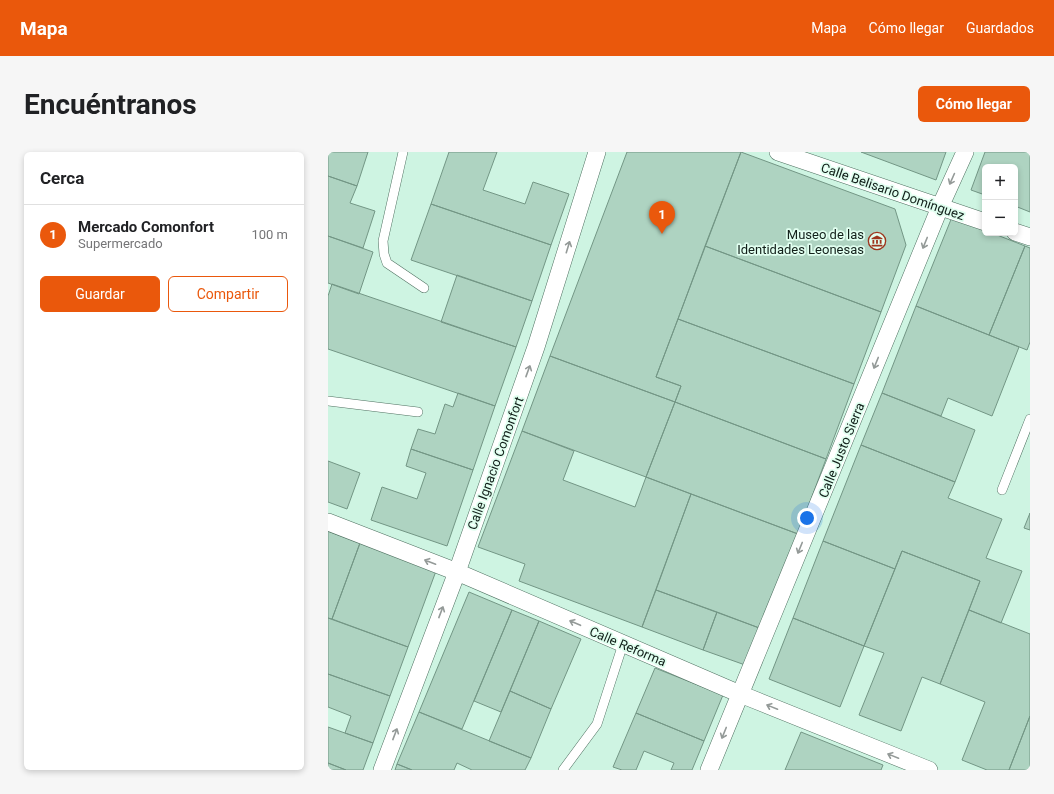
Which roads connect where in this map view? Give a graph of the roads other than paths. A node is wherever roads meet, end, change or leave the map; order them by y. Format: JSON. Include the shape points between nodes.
{"nodes":[{"id":1,"x":403,"y":152,"type":"edge"},
{"id":2,"x":597,"y":152,"type":"edge"},
{"id":3,"x":778,"y":152,"type":"edge"},
{"id":4,"x":965,"y":152,"type":"edge"},
{"id":5,"x":940,"y":207,"type":"junction"},
{"id":6,"x":982,"y":221,"type":"edge"},
{"id":7,"x":1018,"y":233,"type":"edge"},
{"id":8,"x":1030,"y":237,"type":"edge"},
{"id":9,"x":424,"y":288,"type":"dead end"},
{"id":10,"x":328,"y":401,"type":"edge"},
{"id":11,"x":418,"y":412,"type":"dead end"},
{"id":12,"x":1030,"y":419,"type":"edge"},
{"id":13,"x":1002,"y":490,"type":"dead end"},
{"id":14,"x":328,"y":522,"type":"edge"},
{"id":15,"x":457,"y":572,"type":"junction"},
{"id":16,"x":623,"y":644,"type":"junction"},
{"id":17,"x":740,"y":694,"type":"junction"},
{"id":18,"x":382,"y":770,"type":"edge"},
{"id":19,"x":564,"y":770,"type":"edge"},
{"id":20,"x":709,"y":770,"type":"edge"},
{"id":21,"x":929,"y":770,"type":"edge"}],
"edges":[{"from":1,"to":9,"type":"lane","via":[[383,241],[384,254],[387,263]]},
{"from":15,"to":2,"type":"street","name":"Calle Ignacio Comonfort","one_way":true,"via":[[536,347]]},
{"from":3,"to":5,"type":"street","name":"Calle Belisario Domínguez"},
{"from":4,"to":5,"type":"street","name":"Calle Justo Sierra","one_way":true},
{"from":5,"to":6,"type":"street","name":"Calle Belisario Domínguez"},
{"from":5,"to":17,"type":"street","name":"Calle Justo Sierra","one_way":true},
{"from":7,"to":8,"type":"street"},
{"from":10,"to":11,"type":"lane"},
{"from":12,"to":13,"type":"lane"},
{"from":15,"to":14,"type":"street","name":"Calle Reforma","one_way":true},
{"from":16,"to":15,"type":"street","name":"Calle Reforma","one_way":true},
{"from":18,"to":15,"type":"street","name":"Calle Ignacio Comonfort","one_way":true},
{"from":16,"to":17,"type":"street","name":"Calle Reforma"},
{"from":16,"to":19,"type":"lane","via":[[597,724]]},
{"from":17,"to":20,"type":"street","name":"Calle Justo Sierra","one_way":true},
{"from":21,"to":17,"type":"street","name":"Calle Reforma","one_way":true}]}
